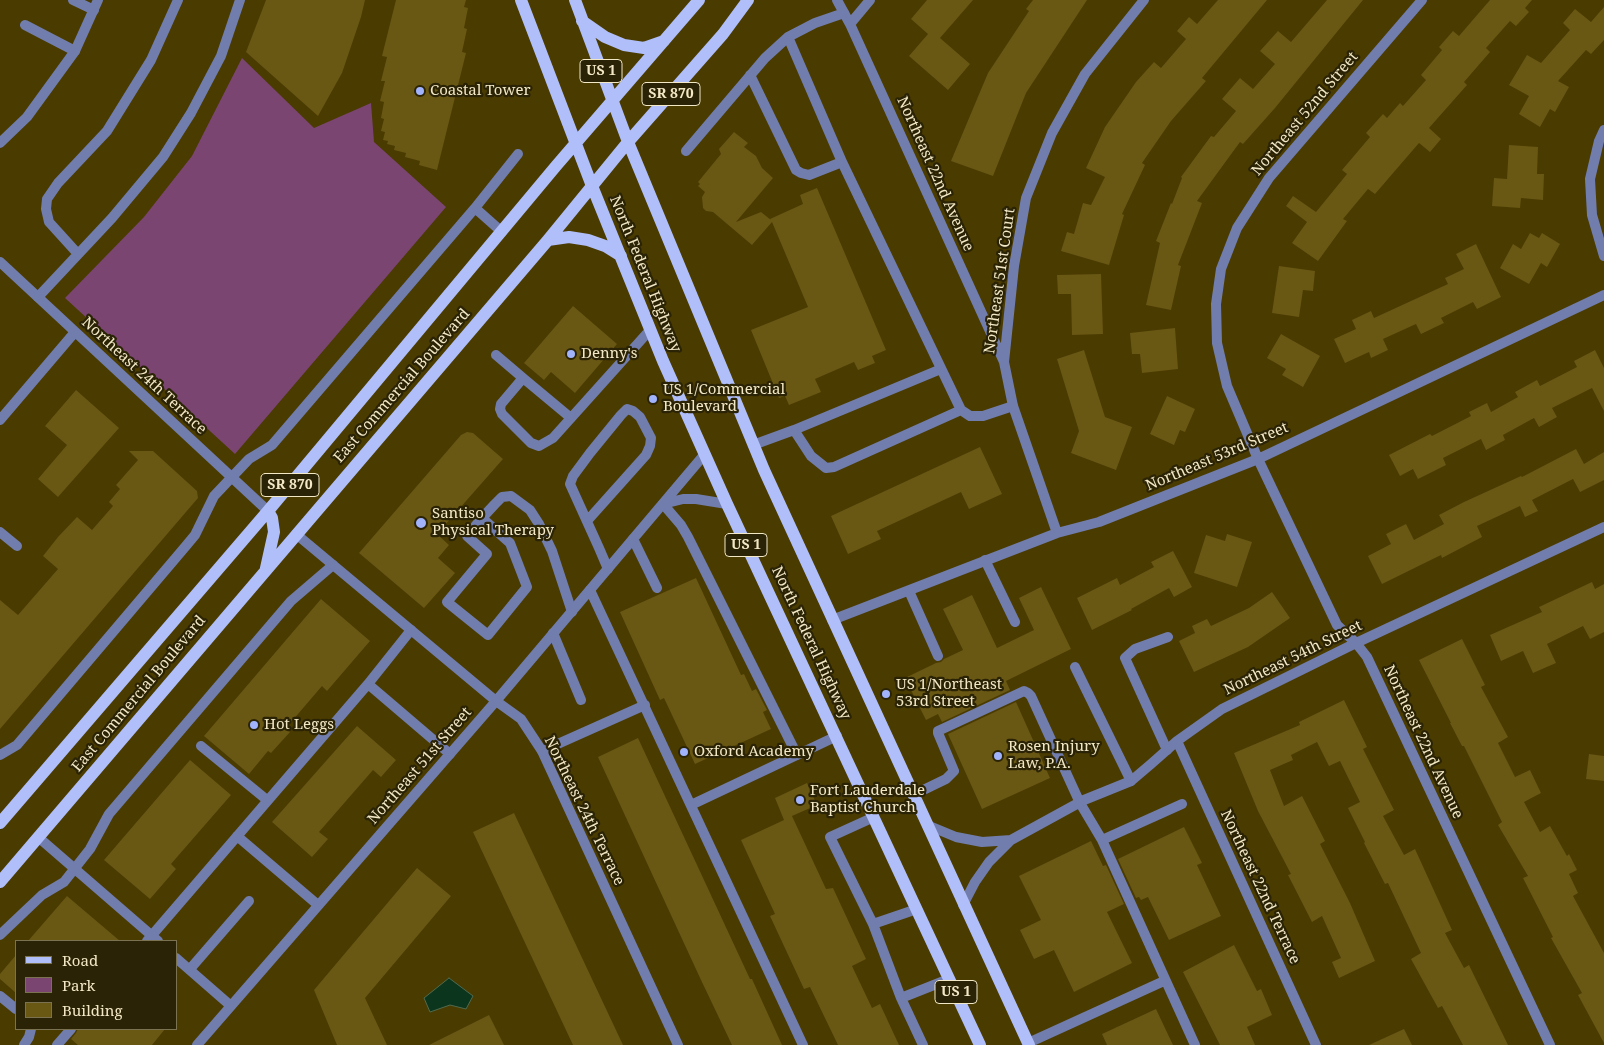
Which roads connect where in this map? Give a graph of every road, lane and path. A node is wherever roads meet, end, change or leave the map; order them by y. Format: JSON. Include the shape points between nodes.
{"nodes":[{"id":1,"x":73,"y":0,"type":"edge"},
{"id":2,"x":98,"y":0,"type":"edge"},
{"id":3,"x":178,"y":0,"type":"edge"},
{"id":4,"x":240,"y":0,"type":"edge"},
{"id":5,"x":521,"y":0,"type":"edge"},
{"id":6,"x":574,"y":0,"type":"edge"},
{"id":7,"x":699,"y":0,"type":"edge"},
{"id":8,"x":748,"y":0,"type":"edge"},
{"id":9,"x":837,"y":0,"type":"edge"},
{"id":10,"x":870,"y":0,"type":"edge"},
{"id":11,"x":1144,"y":0,"type":"edge"},
{"id":12,"x":1422,"y":0,"type":"edge"},
{"id":13,"x":94,"y":10,"type":"junction"},
{"id":14,"x":844,"y":13,"type":"junction"},
{"id":15,"x":582,"y":21,"type":"junction"},
{"id":16,"x":850,"y":24,"type":"junction"},
{"id":17,"x":25,"y":25,"type":"dead end"},
{"id":18,"x":788,"y":37,"type":"junction"},
{"id":19,"x":664,"y":41,"type":"junction"},
{"id":20,"x":75,"y":51,"type":"junction"},
{"id":21,"x":750,"y":75,"type":"junction"},
{"id":22,"x":612,"y":101,"type":"junction"},
{"id":23,"x":1604,"y":130,"type":"edge"},
{"id":24,"x":628,"y":142,"type":"junction"},
{"id":25,"x":0,"y":143,"type":"edge"},
{"id":26,"x":576,"y":143,"type":"junction"},
{"id":27,"x":686,"y":151,"type":"dead end"},
{"id":28,"x":518,"y":154,"type":"dead end"},
{"id":29,"x":842,"y":162,"type":"junction"},
{"id":30,"x":592,"y":186,"type":"junction"},
{"id":31,"x":475,"y":208,"type":"junction"},
{"id":32,"x":502,"y":232,"type":"junction"},
{"id":33,"x":548,"y":240,"type":"junction"},
{"id":34,"x":78,"y":254,"type":"junction"},
{"id":35,"x":621,"y":256,"type":"junction"},
{"id":36,"x":1604,"y":256,"type":"edge"},
{"id":37,"x":0,"y":262,"type":"edge"},
{"id":38,"x":1604,"y":295,"type":"edge"},
{"id":39,"x":38,"y":297,"type":"junction"},
{"id":40,"x":650,"y":330,"type":"junction"},
{"id":41,"x":75,"y":332,"type":"junction"},
{"id":42,"x":496,"y":355,"type":"dead end"},
{"id":43,"x":1004,"y":362,"type":"junction"},
{"id":44,"x":941,"y":369,"type":"junction"},
{"id":45,"x":523,"y":378,"type":"junction"},
{"id":46,"x":1014,"y":406,"type":"junction"},
{"id":47,"x":961,"y":410,"type":"junction"},
{"id":48,"x":571,"y":418,"type":"junction"},
{"id":49,"x":0,"y":420,"type":"edge"},
{"id":50,"x":794,"y":430,"type":"junction"},
{"id":51,"x":753,"y":445,"type":"junction"},
{"id":52,"x":704,"y":455,"type":"junction"},
{"id":53,"x":1258,"y":459,"type":"junction"},
{"id":54,"x":232,"y":477,"type":"junction"},
{"id":55,"x":663,"y":504,"type":"junction"},
{"id":56,"x":727,"y":504,"type":"junction"},
{"id":57,"x":268,"y":511,"type":"junction"},
{"id":58,"x":482,"y":518,"type":"junction"},
{"id":59,"x":587,"y":521,"type":"junction"},
{"id":60,"x":1604,"y":527,"type":"edge"},
{"id":61,"x":0,"y":532,"type":"edge"},
{"id":62,"x":1057,"y":533,"type":"junction"},
{"id":63,"x":296,"y":534,"type":"junction"},
{"id":64,"x":633,"y":539,"type":"junction"},
{"id":65,"x":17,"y":546,"type":"dead end"},
{"id":66,"x":985,"y":560,"type":"junction"},
{"id":67,"x":334,"y":565,"type":"junction"},
{"id":68,"x":608,"y":569,"type":"junction"},
{"id":69,"x":265,"y":571,"type":"junction"},
{"id":70,"x":657,"y":588,"type":"dead end"},
{"id":71,"x":590,"y":590,"type":"junction"},
{"id":72,"x":909,"y":591,"type":"junction"},
{"id":73,"x":572,"y":612,"type":"junction"},
{"id":74,"x":832,"y":620,"type":"junction"},
{"id":75,"x":1015,"y":622,"type":"dead end"},
{"id":76,"x":411,"y":630,"type":"junction"},
{"id":77,"x":553,"y":633,"type":"junction"},
{"id":78,"x":1168,"y":637,"type":"dead end"},
{"id":79,"x":1356,"y":643,"type":"junction"},
{"id":80,"x":938,"y":656,"type":"dead end"},
{"id":81,"x":1075,"y":667,"type":"dead end"},
{"id":82,"x":368,"y":684,"type":"junction"},
{"id":83,"x":581,"y":700,"type":"dead end"},
{"id":84,"x":496,"y":701,"type":"junction"},
{"id":85,"x":645,"y":706,"type":"junction"},
{"id":86,"x":836,"y":736,"type":"junction"},
{"id":87,"x":1176,"y":741,"type":"junction"},
{"id":88,"x":201,"y":746,"type":"dead end"},
{"id":89,"x":1167,"y":750,"type":"junction"},
{"id":90,"x":542,"y":751,"type":"junction"},
{"id":91,"x":450,"y":754,"type":"junction"},
{"id":92,"x":0,"y":755,"type":"edge"},
{"id":93,"x":797,"y":755,"type":"junction"},
{"id":94,"x":1131,"y":780,"type":"junction"},
{"id":95,"x":913,"y":795,"type":"junction"},
{"id":96,"x":267,"y":800,"type":"junction"},
{"id":97,"x":1080,"y":803,"type":"junction"},
{"id":98,"x":1182,"y":804,"type":"dead end"},
{"id":99,"x":691,"y":805,"type":"junction"},
{"id":100,"x":3,"y":814,"type":"edge"},
{"id":101,"x":874,"y":817,"type":"junction"},
{"id":102,"x":927,"y":825,"type":"junction"},
{"id":103,"x":237,"y":836,"type":"junction"},
{"id":104,"x":38,"y":837,"type":"junction"},
{"id":105,"x":1011,"y":840,"type":"junction"},
{"id":106,"x":1102,"y":840,"type":"junction"},
{"id":107,"x":76,"y":870,"type":"junction"},
{"id":108,"x":0,"y":882,"type":"edge"},
{"id":109,"x":249,"y":902,"type":"dead end"},
{"id":110,"x":318,"y":905,"type":"junction"},
{"id":111,"x":963,"y":905,"type":"junction"},
{"id":112,"x":917,"y":909,"type":"junction"},
{"id":113,"x":873,"y":924,"type":"junction"},
{"id":114,"x":0,"y":935,"type":"edge"},
{"id":115,"x":152,"y":939,"type":"edge"},
{"id":116,"x":178,"y":960,"type":"edge"},
{"id":117,"x":190,"y":970,"type":"junction"},
{"id":118,"x":949,"y":978,"type":"junction"},
{"id":119,"x":1164,"y":981,"type":"junction"},
{"id":120,"x":0,"y":996,"type":"edge"},
{"id":121,"x":900,"y":998,"type":"junction"},
{"id":122,"x":231,"y":1006,"type":"junction"},
{"id":123,"x":15,"y":1009,"type":"edge"},
{"id":124,"x":30,"y":1030,"type":"edge"},
{"id":125,"x":70,"y":1030,"type":"edge"},
{"id":126,"x":1028,"y":1044,"type":"edge"},
{"id":127,"x":24,"y":1045,"type":"edge"},
{"id":128,"x":57,"y":1045,"type":"edge"},
{"id":129,"x":196,"y":1045,"type":"edge"},
{"id":130,"x":678,"y":1045,"type":"edge"},
{"id":131,"x":803,"y":1045,"type":"edge"},
{"id":132,"x":923,"y":1045,"type":"edge"},
{"id":133,"x":980,"y":1045,"type":"edge"},
{"id":134,"x":1195,"y":1045,"type":"edge"},
{"id":135,"x":1316,"y":1045,"type":"edge"},
{"id":136,"x":1550,"y":1045,"type":"edge"}],
"edges":[{"from":1,"to":13,"type":"street"},
{"from":2,"to":13,"type":"street"},
{"from":3,"to":34,"type":"street","via":[[151,60],[107,131],[47,199],[49,222]]},
{"from":4,"to":34,"type":"street","via":[[221,56],[163,157]]},
{"from":5,"to":26,"type":"main road","name":"North Federal Highway","number":"US 1"},
{"from":6,"to":15,"type":"main road","name":"North Federal Highway","number":"US 1"},
{"from":7,"to":19,"type":"main road","name":"East Commercial Boulevard","number":"SR 870"},
{"from":8,"to":24,"type":"main road","name":"East Commercial Boulevard","number":"SR 870","via":[[723,34]]},
{"from":9,"to":14,"type":"street","name":"Northeast 22nd Avenue"},
{"from":10,"to":16,"type":"street"},
{"from":11,"to":43,"type":"street","name":"Northeast 51st Court","via":[[1085,74],[1052,133],[1026,198],[1014,266]]},
{"from":12,"to":53,"type":"street","name":"Northeast 52nd Street","via":[[1269,178],[1237,228],[1222,268],[1216,304],[1217,343],[1227,386]]},
{"from":13,"to":20,"type":"street"},
{"from":14,"to":16,"type":"street","name":"Northeast 22nd Avenue"},
{"from":14,"to":18,"type":"street"},
{"from":15,"to":19,"type":"main road","via":[[624,45],[644,48]]},
{"from":15,"to":22,"type":"main road","name":"North Federal Highway","number":"US 1"},
{"from":16,"to":43,"type":"street","name":"Northeast 22nd Avenue"},
{"from":17,"to":20,"type":"street"},
{"from":18,"to":21,"type":"street"},
{"from":18,"to":29,"type":"street"},
{"from":19,"to":22,"type":"main road","name":"East Commercial Boulevard","number":"SR 870"},
{"from":20,"to":25,"type":"street","via":[[27,117]]},
{"from":21,"to":27,"type":"street"},
{"from":21,"to":29,"type":"street","via":[[796,170],[809,175]]},
{"from":22,"to":24,"type":"main road","name":"North Federal Highway","number":"US 1"},
{"from":22,"to":26,"type":"main road","name":"East Commercial Boulevard","number":"SR 870"},
{"from":23,"to":36,"type":"street","via":[[1590,179],[1592,215]]},
{"from":24,"to":30,"type":"main road","name":"East Commercial Boulevard","number":"SR 870"},
{"from":24,"to":51,"type":"main road","name":"North Federal Highway","number":"US 1"},
{"from":26,"to":30,"type":"main road","name":"North Federal Highway","number":"US 1"},
{"from":26,"to":32,"type":"main road","name":"East Commercial Boulevard","number":"SR 870"},
{"from":28,"to":31,"type":"street"},
{"from":29,"to":44,"type":"street"},
{"from":30,"to":33,"type":"main road","name":"East Commercial Boulevard","number":"SR 870"},
{"from":30,"to":35,"type":"main road","name":"North Federal Highway","number":"US 1"},
{"from":31,"to":32,"type":"street"},
{"from":31,"to":54,"type":"street","via":[[272,445],[249,459]]},
{"from":32,"to":57,"type":"main road","name":"East Commercial Boulevard","number":"SR 870"},
{"from":33,"to":35,"type":"main road","via":[[569,237],[588,240]]},
{"from":33,"to":63,"type":"main road","name":"East Commercial Boulevard","number":"SR 870"},
{"from":34,"to":39,"type":"street"},
{"from":35,"to":40,"type":"main road","name":"North Federal Highway","number":"US 1"},
{"from":37,"to":39,"type":"street","name":"Northeast 24th Terrace"},
{"from":38,"to":53,"type":"street","name":"Northeast 53rd Street"},
{"from":39,"to":41,"type":"street","name":"Northeast 24th Terrace"},
{"from":40,"to":48,"type":"street"},
{"from":40,"to":52,"type":"main road","name":"North Federal Highway","number":"US 1"},
{"from":41,"to":49,"type":"street"},
{"from":41,"to":54,"type":"street","name":"Northeast 24th Terrace"},
{"from":42,"to":45,"type":"street"},
{"from":43,"to":46,"type":"street","name":"Northeast 51st Court"},
{"from":44,"to":47,"type":"street"},
{"from":44,"to":50,"type":"street"},
{"from":45,"to":48,"type":"street"},
{"from":45,"to":48,"type":"street","via":[[500,409],[531,443],[546,444]]},
{"from":46,"to":47,"type":"street","via":[[983,416],[970,416]]},
{"from":46,"to":62,"type":"street","name":"Northeast 51st Court"},
{"from":47,"to":50,"type":"street","via":[[826,468],[810,456]]},
{"from":50,"to":51,"type":"street"},
{"from":51,"to":74,"type":"main road","name":"North Federal Highway","number":"US 1"},
{"from":52,"to":55,"type":"street","name":"Northeast 51st Street"},
{"from":52,"to":56,"type":"main road","name":"North Federal Highway","number":"US 1"},
{"from":53,"to":62,"type":"street","name":"Northeast 53rd Street","via":[[1099,522]]},
{"from":53,"to":79,"type":"street","name":"Northeast 22nd Avenue","via":[[1338,625]]},
{"from":54,"to":57,"type":"street","name":"Northeast 24th Terrace"},
{"from":54,"to":92,"type":"street","via":[[214,496],[195,535],[185,547],[17,745]]},
{"from":55,"to":56,"type":"street","via":[[683,499]]},
{"from":55,"to":64,"type":"street","name":"Northeast 51st Street"},
{"from":55,"to":93,"type":"street","via":[[688,537]]},
{"from":56,"to":86,"type":"main road","name":"North Federal Highway","number":"US 1"},
{"from":57,"to":69,"type":"main road","via":[[274,532]]},
{"from":57,"to":100,"type":"main road","name":"East Commercial Boulevard","number":"SR 870"},
{"from":58,"to":58,"type":"street","via":[[467,536],[487,554],[447,602],[488,635],[527,587],[510,543]]},
{"from":58,"to":73,"type":"street","via":[[502,497],[511,496],[530,510],[552,550]]},
{"from":59,"to":59,"type":"street","via":[[570,484],[621,415],[627,409],[633,411],[651,438],[650,446],[646,455]]},
{"from":59,"to":68,"type":"street"},
{"from":60,"to":79,"type":"street","name":"Northeast 54th Street"},
{"from":61,"to":65,"type":"street"},
{"from":62,"to":66,"type":"street","name":"Northeast 53rd Street"},
{"from":63,"to":67,"type":"street","name":"Northeast 24th Terrace"},
{"from":63,"to":69,"type":"main road","name":"East Commercial Boulevard","number":"SR 870"},
{"from":64,"to":68,"type":"street","name":"Northeast 51st Street"},
{"from":64,"to":70,"type":"street"},
{"from":66,"to":72,"type":"street","name":"Northeast 53rd Street"},
{"from":66,"to":75,"type":"street"},
{"from":67,"to":76,"type":"street","name":"Northeast 24th Terrace"},
{"from":67,"to":107,"type":"street","via":[[291,601],[109,814]]},
{"from":68,"to":71,"type":"street","name":"Northeast 51st Street"},
{"from":69,"to":104,"type":"main road","name":"East Commercial Boulevard","number":"SR 870"},
{"from":71,"to":73,"type":"street","name":"Northeast 51st Street"},
{"from":71,"to":85,"type":"street"},
{"from":72,"to":74,"type":"street","name":"Northeast 53rd Street"},
{"from":72,"to":80,"type":"street"},
{"from":73,"to":77,"type":"street","name":"Northeast 51st Street"},
{"from":74,"to":95,"type":"main road","name":"North Federal Highway","number":"US 1"},
{"from":76,"to":82,"type":"street"},
{"from":76,"to":84,"type":"street","name":"Northeast 24th Terrace"},
{"from":77,"to":83,"type":"street"},
{"from":77,"to":84,"type":"street","name":"Northeast 51st Street"},
{"from":78,"to":89,"type":"street","via":[[1135,650],[1125,658]]},
{"from":79,"to":87,"type":"street","name":"Northeast 54th Street","via":[[1222,709]]},
{"from":79,"to":136,"type":"street","name":"Northeast 22nd Avenue","via":[[1367,657]]},
{"from":81,"to":94,"type":"street"},
{"from":82,"to":91,"type":"street"},
{"from":82,"to":96,"type":"street"},
{"from":84,"to":90,"type":"street","name":"Northeast 24th Terrace","via":[[521,719]]},
{"from":84,"to":91,"type":"street","name":"Northeast 51st Street"},
{"from":85,"to":90,"type":"street"},
{"from":85,"to":99,"type":"street"},
{"from":86,"to":93,"type":"street"},
{"from":86,"to":101,"type":"main road","name":"North Federal Highway","number":"US 1"},
{"from":87,"to":89,"type":"street","name":"Northeast 54th Street"},
{"from":87,"to":135,"type":"street","name":"Northeast 22nd Terrace"},
{"from":88,"to":96,"type":"street"},
{"from":89,"to":94,"type":"street","name":"Northeast 54th Street"},
{"from":90,"to":130,"type":"street","name":"Northeast 24th Terrace"},
{"from":91,"to":110,"type":"street","name":"Northeast 51st Street"},
{"from":93,"to":99,"type":"street"},
{"from":94,"to":97,"type":"street","name":"Northeast 54th Street"},
{"from":95,"to":97,"type":"street","via":[[954,772],[938,731],[1024,691],[1031,696]]},
{"from":95,"to":102,"type":"main road","name":"North Federal Highway","number":"US 1"},
{"from":96,"to":103,"type":"street"},
{"from":97,"to":105,"type":"street","name":"Northeast 54th Street"},
{"from":97,"to":106,"type":"street"},
{"from":98,"to":106,"type":"street"},
{"from":99,"to":131,"type":"street"},
{"from":101,"to":112,"type":"main road","name":"North Federal Highway","number":"US 1"},
{"from":101,"to":113,"type":"street","via":[[830,837]]},
{"from":102,"to":105,"type":"street","name":"Northeast 54th Street","via":[[956,837],[982,842]]},
{"from":102,"to":111,"type":"main road","name":"North Federal Highway","number":"US 1"},
{"from":103,"to":110,"type":"street"},
{"from":103,"to":115,"type":"street"},
{"from":104,"to":107,"type":"street"},
{"from":104,"to":108,"type":"main road","name":"East Commercial Boulevard","number":"SR 870"},
{"from":105,"to":111,"type":"street","name":"Northeast 54th Street","via":[[989,862]]},
{"from":106,"to":119,"type":"street"},
{"from":107,"to":114,"type":"street","via":[[64,882],[42,895]]},
{"from":107,"to":115,"type":"street"},
{"from":109,"to":117,"type":"street"},
{"from":110,"to":122,"type":"street","name":"Northeast 51st Street"},
{"from":111,"to":126,"type":"main road","name":"North Federal Highway","number":"US 1"},
{"from":112,"to":113,"type":"street"},
{"from":112,"to":118,"type":"main road","name":"North Federal Highway","number":"US 1"},
{"from":113,"to":121,"type":"street"},
{"from":116,"to":117,"type":"street"},
{"from":117,"to":122,"type":"street"},
{"from":118,"to":121,"type":"street"},
{"from":118,"to":133,"type":"main road","name":"North Federal Highway","number":"US 1"},
{"from":119,"to":126,"type":"street"},
{"from":119,"to":134,"type":"street"},
{"from":120,"to":123,"type":"street"},
{"from":121,"to":132,"type":"street"},
{"from":122,"to":129,"type":"street","name":"Northeast 51st Street"},
{"from":124,"to":127,"type":"street"},
{"from":125,"to":128,"type":"street"}]}
